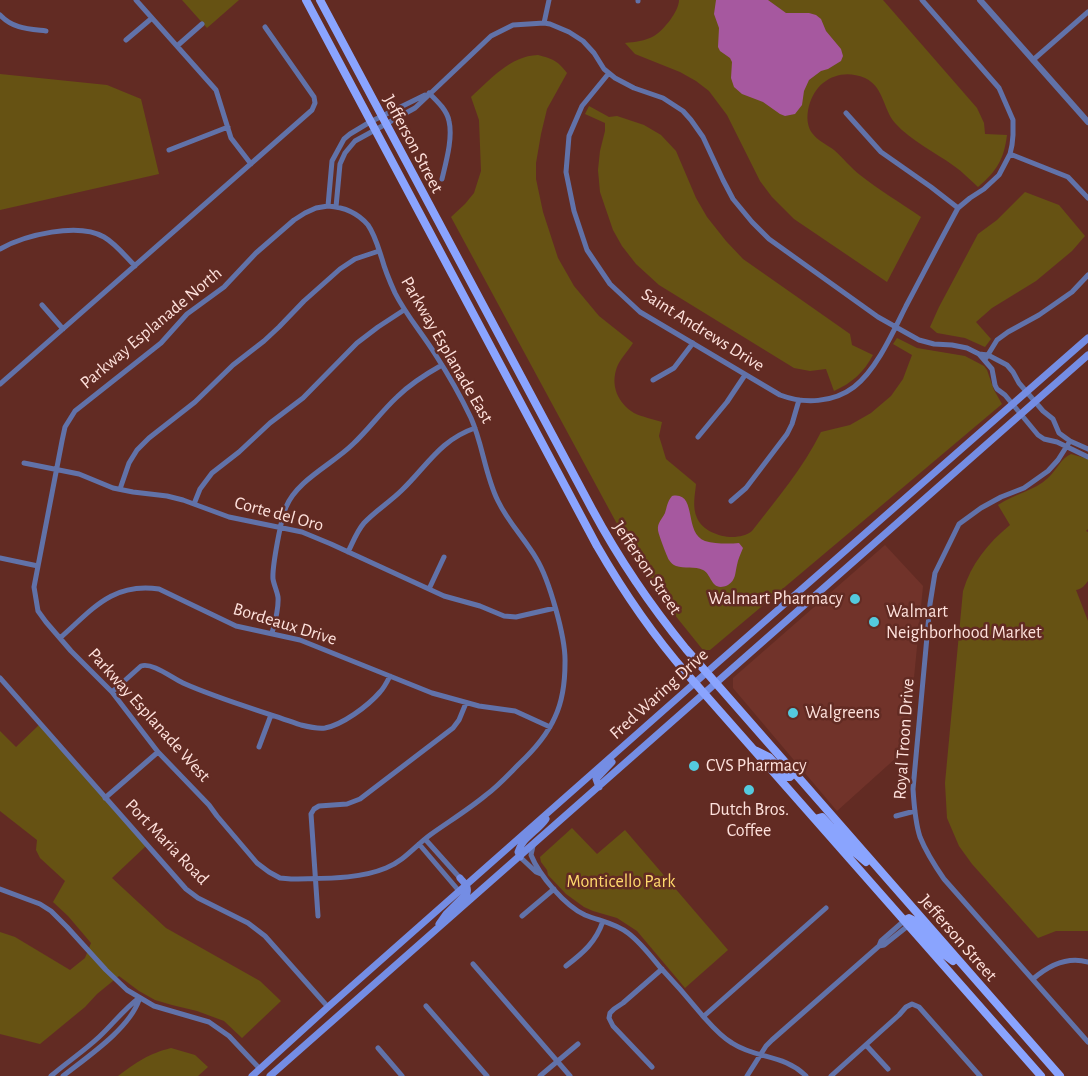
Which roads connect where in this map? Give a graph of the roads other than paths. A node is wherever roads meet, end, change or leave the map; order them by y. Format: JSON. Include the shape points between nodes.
{"nodes":[{"id":1,"x":136,"y":0,"type":"edge"},
{"id":2,"x":306,"y":0,"type":"edge"},
{"id":3,"x":320,"y":0,"type":"edge"},
{"id":4,"x":549,"y":0,"type":"edge"},
{"id":5,"x":922,"y":0,"type":"edge"},
{"id":6,"x":982,"y":1,"type":"edge"},
{"id":7,"x":1088,"y":12,"type":"edge"},
{"id":8,"x":0,"y":15,"type":"edge"},
{"id":9,"x":152,"y":18,"type":"junction"},
{"id":10,"x":544,"y":23,"type":"junction"},
{"id":11,"x":202,"y":24,"type":"dead end"},
{"id":12,"x":265,"y":27,"type":"dead end"},
{"id":13,"x":46,"y":31,"type":"dead end"},
{"id":14,"x":126,"y":40,"type":"dead end"},
{"id":15,"x":177,"y":46,"type":"junction"},
{"id":16,"x":1034,"y":60,"type":"junction"},
{"id":17,"x":609,"y":73,"type":"junction"},
{"id":18,"x":429,"y":93,"type":"junction"},
{"id":19,"x":846,"y":113,"type":"dead end"},
{"id":20,"x":1088,"y":122,"type":"edge"},
{"id":21,"x":378,"y":123,"type":"junction"},
{"id":22,"x":228,"y":127,"type":"junction"},
{"id":23,"x":169,"y":150,"type":"dead end"},
{"id":24,"x":1010,"y":154,"type":"junction"},
{"id":25,"x":251,"y":164,"type":"junction"},
{"id":26,"x":442,"y":179,"type":"dead end"},
{"id":27,"x":1088,"y":198,"type":"edge"},
{"id":28,"x":332,"y":206,"type":"junction"},
{"id":29,"x":958,"y":208,"type":"junction"},
{"id":30,"x":0,"y":249,"type":"edge"},
{"id":31,"x":379,"y":251,"type":"junction"},
{"id":32,"x":135,"y":266,"type":"junction"},
{"id":33,"x":1088,"y":275,"type":"edge"},
{"id":34,"x":42,"y":305,"type":"dead end"},
{"id":35,"x":404,"y":310,"type":"junction"},
{"id":36,"x":896,"y":326,"type":"junction"},
{"id":37,"x":63,"y":329,"type":"junction"},
{"id":38,"x":1088,"y":338,"type":"edge"},
{"id":39,"x":693,"y":343,"type":"junction"},
{"id":40,"x":1088,"y":355,"type":"edge"},
{"id":41,"x":986,"y":358,"type":"junction"},
{"id":42,"x":442,"y":365,"type":"junction"},
{"id":43,"x":745,"y":375,"type":"junction"},
{"id":44,"x":653,"y":381,"type":"dead end"},
{"id":45,"x":0,"y":384,"type":"edge"},
{"id":46,"x":1027,"y":392,"type":"junction"},
{"id":47,"x":800,"y":400,"type":"junction"},
{"id":48,"x":1035,"y":402,"type":"junction"},
{"id":49,"x":1013,"y":404,"type":"junction"},
{"id":50,"x":1021,"y":414,"type":"junction"},
{"id":51,"x":475,"y":428,"type":"junction"},
{"id":52,"x":698,"y":436,"type":"dead end"},
{"id":53,"x":1070,"y":441,"type":"junction"},
{"id":54,"x":1066,"y":447,"type":"junction"},
{"id":55,"x":1088,"y":449,"type":"edge"},
{"id":56,"x":1088,"y":457,"type":"edge"},
{"id":57,"x":24,"y":463,"type":"dead end"},
{"id":58,"x":56,"y":470,"type":"junction"},
{"id":59,"x":120,"y":489,"type":"junction"},
{"id":60,"x":732,"y":501,"type":"dead end"},
{"id":61,"x":194,"y":504,"type":"junction"},
{"id":62,"x":47,"y":517,"type":"joint"},
{"id":63,"x":280,"y":528,"type":"junction"},
{"id":64,"x":348,"y":552,"type":"junction"},
{"id":65,"x":444,"y":557,"type":"dead end"},
{"id":66,"x":0,"y":558,"type":"edge"},
{"id":67,"x":38,"y":566,"type":"junction"},
{"id":68,"x":429,"y":589,"type":"junction"},
{"id":69,"x":555,"y":608,"type":"junction"},
{"id":70,"x":273,"y":633,"type":"junction"},
{"id":71,"x":60,"y":639,"type":"junction"},
{"id":72,"x":706,"y":673,"type":"junction"},
{"id":73,"x":390,"y":676,"type":"junction"},
{"id":74,"x":0,"y":678,"type":"edge"},
{"id":75,"x":695,"y":683,"type":"junction"},
{"id":76,"x":716,"y":684,"type":"junction"},
{"id":77,"x":112,"y":692,"type":"junction"},
{"id":78,"x":704,"y":694,"type":"junction"},
{"id":79,"x":466,"y":703,"type":"junction"},
{"id":80,"x":271,"y":715,"type":"junction"},
{"id":81,"x":550,"y":727,"type":"junction"},
{"id":82,"x":623,"y":746,"type":"junction"},
{"id":83,"x":260,"y":747,"type":"dead end"},
{"id":84,"x":753,"y":749,"type":"junction"},
{"id":85,"x":158,"y":752,"type":"junction"},
{"id":86,"x":794,"y":773,"type":"junction"},
{"id":87,"x":599,"y":787,"type":"junction"},
{"id":88,"x":105,"y":798,"type":"junction"},
{"id":89,"x":552,"y":809,"type":"junction"},
{"id":90,"x":915,"y":811,"type":"junction"},
{"id":91,"x":896,"y":816,"type":"dead end"},
{"id":92,"x":815,"y":819,"type":"junction"},
{"id":93,"x":425,"y":839,"type":"junction"},
{"id":94,"x":419,"y":844,"type":"junction"},
{"id":95,"x":533,"y":846,"type":"junction"},
{"id":96,"x":520,"y":857,"type":"junction"},
{"id":97,"x":541,"y":874,"type":"junction"},
{"id":98,"x":316,"y":878,"type":"junction"},
{"id":99,"x":460,"y":878,"type":"joint"},
{"id":100,"x":885,"y":878,"type":"junction"},
{"id":101,"x":466,"y":885,"type":"junction"},
{"id":102,"x":554,"y":888,"type":"junction"},
{"id":103,"x":0,"y":889,"type":"edge"},
{"id":104,"x":459,"y":891,"type":"junction"},
{"id":105,"x":826,"y":908,"type":"dead end"},
{"id":106,"x":318,"y":916,"type":"dead end"},
{"id":107,"x":522,"y":916,"type":"dead end"},
{"id":108,"x":603,"y":921,"type":"junction"},
{"id":109,"x":907,"y":922,"type":"junction"},
{"id":110,"x":430,"y":935,"type":"junction"},
{"id":111,"x":1088,"y":962,"type":"edge"},
{"id":112,"x":473,"y":964,"type":"dead end"},
{"id":113,"x":566,"y":966,"type":"dead end"},
{"id":114,"x":662,"y":969,"type":"junction"},
{"id":115,"x":970,"y":975,"type":"junction"},
{"id":116,"x":1033,"y":979,"type":"junction"},
{"id":117,"x":140,"y":999,"type":"junction"},
{"id":118,"x":426,"y":1006,"type":"dead end"},
{"id":119,"x":328,"y":1007,"type":"junction"},
{"id":120,"x":704,"y":1016,"type":"junction"},
{"id":121,"x":1088,"y":1042,"type":"edge"},
{"id":122,"x":578,"y":1044,"type":"dead end"},
{"id":123,"x":866,"y":1045,"type":"junction"},
{"id":124,"x":378,"y":1048,"type":"dead end"},
{"id":125,"x":761,"y":1055,"type":"junction"},
{"id":126,"x":557,"y":1062,"type":"junction"},
{"id":127,"x":652,"y":1067,"type":"dead end"},
{"id":128,"x":260,"y":1069,"type":"junction"},
{"id":129,"x":888,"y":1069,"type":"dead end"},
{"id":130,"x":51,"y":1076,"type":"edge"},
{"id":131,"x":63,"y":1076,"type":"edge"},
{"id":132,"x":252,"y":1076,"type":"edge"},
{"id":133,"x":270,"y":1076,"type":"edge"},
{"id":134,"x":402,"y":1076,"type":"edge"},
{"id":135,"x":487,"y":1076,"type":"edge"},
{"id":136,"x":540,"y":1076,"type":"edge"},
{"id":137,"x":570,"y":1076,"type":"edge"},
{"id":138,"x":747,"y":1076,"type":"edge"},
{"id":139,"x":806,"y":1076,"type":"edge"},
{"id":140,"x":831,"y":1076,"type":"edge"},
{"id":141,"x":980,"y":1076,"type":"edge"},
{"id":142,"x":1041,"y":1076,"type":"edge"},
{"id":143,"x":1060,"y":1076,"type":"edge"}],
"edges":[{"from":1,"to":9,"type":"street"},
{"from":2,"to":21,"type":"main road","name":"Jefferson Street"},
{"from":3,"to":21,"type":"main road","name":"Jefferson Street"},
{"from":4,"to":10,"type":"street"},
{"from":5,"to":24,"type":"street","via":[[999,88],[1012,120]]},
{"from":6,"to":16,"type":"street"},
{"from":7,"to":16,"type":"street"},
{"from":8,"to":13,"type":"street","via":[[14,26]]},
{"from":9,"to":14,"type":"street"},
{"from":9,"to":15,"type":"street"},
{"from":10,"to":17,"type":"street","via":[[562,28],[583,41]]},
{"from":10,"to":18,"type":"street","via":[[513,25],[491,36]]},
{"from":11,"to":15,"type":"street"},
{"from":12,"to":25,"type":"street","via":[[315,103]]},
{"from":15,"to":22,"type":"street","via":[[216,90]]},
{"from":16,"to":20,"type":"street"},
{"from":17,"to":36,"type":"street","via":[[683,111],[698,128],[727,189],[752,222],[776,244]]},
{"from":17,"to":39,"type":"street","name":"Saint Andrews Drive","via":[[582,106],[569,136],[566,172],[574,211],[587,250],[610,284],[640,312]]},
{"from":18,"to":21,"type":"street","via":[[415,108]]},
{"from":18,"to":26,"type":"street","via":[[449,120],[450,147]]},
{"from":19,"to":29,"type":"street","via":[[881,152]]},
{"from":21,"to":28,"type":"street","via":[[350,134],[338,149],[330,173]]},
{"from":21,"to":72,"type":"main road","name":"Jefferson Street","via":[[610,541],[652,605]]},
{"from":21,"to":75,"type":"main road","name":"Jefferson Street","via":[[615,577]]},
{"from":22,"to":23,"type":"street"},
{"from":22,"to":25,"type":"street","via":[[231,138]]},
{"from":24,"to":27,"type":"street","via":[[1068,177]]},
{"from":24,"to":29,"type":"street","via":[[999,175]]},
{"from":25,"to":32,"type":"street"},
{"from":28,"to":31,"type":"street","name":"Parkway Esplanade East","via":[[359,216]]},
{"from":28,"to":58,"type":"street","name":"Parkway Esplanade North","via":[[316,208],[294,220],[224,287],[187,314],[161,343],[75,411],[65,427]]},
{"from":29,"to":36,"type":"street"},
{"from":30,"to":32,"type":"street","via":[[33,236],[87,231],[105,237]]},
{"from":31,"to":35,"type":"street","name":"Parkway Esplanade East"},
{"from":31,"to":59,"type":"street","via":[[340,269],[195,402],[148,438],[129,463]]},
{"from":32,"to":37,"type":"street"},
{"from":33,"to":41,"type":"street","via":[[1072,292],[997,340]]},
{"from":34,"to":37,"type":"street"},
{"from":35,"to":42,"type":"street","name":"Parkway Esplanade East"},
{"from":35,"to":61,"type":"street","via":[[357,343],[303,398],[212,473]]},
{"from":36,"to":41,"type":"street","via":[[927,342],[959,346]]},
{"from":36,"to":47,"type":"street","via":[[872,367],[855,386],[840,396]]},
{"from":37,"to":45,"type":"street"},
{"from":38,"to":46,"type":"main road","name":"Fred Waring Drive"},
{"from":39,"to":43,"type":"street","name":"Saint Andrews Drive"},
{"from":39,"to":44,"type":"street","via":[[674,368]]},
{"from":40,"to":48,"type":"main road","name":"Fred Waring Drive"},
{"from":41,"to":46,"type":"street","via":[[1010,368]]},
{"from":41,"to":49,"type":"street","via":[[995,385]]},
{"from":42,"to":51,"type":"street","name":"Parkway Esplanade East"},
{"from":42,"to":63,"type":"street","via":[[402,392],[352,446],[297,490],[286,507]]},
{"from":43,"to":47,"type":"street","name":"Saint Andrews Drive","via":[[780,395]]},
{"from":43,"to":52,"type":"street"},
{"from":46,"to":48,"type":"street"},
{"from":46,"to":49,"type":"main road","name":"Fred Waring Drive"},
{"from":47,"to":60,"type":"street","via":[[787,434]]},
{"from":48,"to":50,"type":"main road","name":"Fred Waring Drive"},
{"from":48,"to":53,"type":"street"},
{"from":49,"to":50,"type":"street"},
{"from":49,"to":72,"type":"main road","name":"Fred Waring Drive"},
{"from":50,"to":54,"type":"street","via":[[1041,437]]},
{"from":50,"to":76,"type":"main road","name":"Fred Waring Drive"},
{"from":51,"to":64,"type":"street","via":[[463,432],[433,455],[404,489],[364,523]]},
{"from":51,"to":69,"type":"street","name":"Parkway Esplanade East","via":[[496,498],[544,572]]},
{"from":53,"to":54,"type":"street","name":"Royal Troon Drive"},
{"from":53,"to":55,"type":"street"},
{"from":54,"to":56,"type":"street"},
{"from":54,"to":90,"type":"street","name":"Royal Troon Drive","via":[[1048,471],[959,524],[935,573],[913,789]]},
{"from":57,"to":58,"type":"street","name":"Corte del Oro"},
{"from":58,"to":59,"type":"street","name":"Corte del Oro"},
{"from":58,"to":62,"type":"street","name":"Parkway Esplanade North"},
{"from":59,"to":61,"type":"street","name":"Corte del Oro"},
{"from":61,"to":63,"type":"street","name":"Corte del Oro","via":[[229,517]]},
{"from":62,"to":67,"type":"street","name":"Parkway Esplanade West"},
{"from":63,"to":64,"type":"street","name":"Corte del Oro","via":[[302,532]]},
{"from":63,"to":70,"type":"street","via":[[273,579],[278,611]]},
{"from":64,"to":68,"type":"street","name":"Corte del Oro"},
{"from":65,"to":68,"type":"street"},
{"from":66,"to":67,"type":"street"},
{"from":67,"to":71,"type":"street","name":"Parkway Esplanade West","via":[[34,587],[38,610]]},
{"from":68,"to":69,"type":"street","name":"Corte del Oro","via":[[504,616]]},
{"from":69,"to":81,"type":"street","name":"Parkway Esplanade East","via":[[566,660],[562,696]]},
{"from":70,"to":71,"type":"street","name":"Bordeaux Drive","via":[[236,626],[159,589],[141,587],[107,598]]},
{"from":70,"to":73,"type":"street","name":"Bordeaux Drive"},
{"from":71,"to":77,"type":"street","name":"Parkway Esplanade West"},
{"from":72,"to":75,"type":"main road","name":"Fred Waring Drive"},
{"from":72,"to":76,"type":"main road","name":"Jefferson Street"},
{"from":73,"to":79,"type":"street","name":"Bordeaux Drive"},
{"from":73,"to":80,"type":"street","via":[[371,701],[339,724],[312,728]]},
{"from":74,"to":88,"type":"street","name":"Port Maria Road"},
{"from":75,"to":78,"type":"main road","name":"Jefferson Street"},
{"from":75,"to":82,"type":"main road","name":"Fred Waring Drive"},
{"from":76,"to":78,"type":"main road","name":"Fred Waring Drive"},
{"from":76,"to":86,"type":"main road","name":"Jefferson Street"},
{"from":77,"to":80,"type":"street","via":[[145,664],[196,688]]},
{"from":77,"to":85,"type":"street","name":"Parkway Esplanade West"},
{"from":78,"to":84,"type":"main road","name":"Jefferson Street"},
{"from":78,"to":87,"type":"main road","name":"Fred Waring Drive"},
{"from":79,"to":81,"type":"street","name":"Bordeaux Drive","via":[[515,711]]},
{"from":79,"to":98,"type":"street","via":[[453,728],[360,799],[314,809],[311,814]]},
{"from":80,"to":83,"type":"street"},
{"from":81,"to":93,"type":"street","name":"Parkway Esplanade East","via":[[531,752],[486,796]]},
{"from":82,"to":87,"type":"main road","via":[[597,776]]},
{"from":82,"to":89,"type":"main road","name":"Fred Waring Drive"},
{"from":84,"to":86,"type":"main road","via":[[769,757],[788,777]]},
{"from":84,"to":92,"type":"main road","name":"Jefferson Street"},
{"from":85,"to":88,"type":"street"},
{"from":85,"to":98,"type":"street","name":"Parkway Esplanade West","via":[[269,873],[280,878]]},
{"from":86,"to":100,"type":"main road","name":"Jefferson Street"},
{"from":87,"to":95,"type":"main road","name":"Fred Waring Drive"},
{"from":88,"to":119,"type":"street","name":"Port Maria Road","via":[[186,889],[265,936]]},
{"from":89,"to":96,"type":"main road","via":[[519,847]]},
{"from":89,"to":101,"type":"main road","name":"Fred Waring Drive"},
{"from":90,"to":91,"type":"street"},
{"from":90,"to":116,"type":"street","name":"Royal Troon Drive","via":[[920,836],[944,879]]},
{"from":92,"to":100,"type":"main road","via":[[822,817]]},
{"from":92,"to":109,"type":"main road","name":"Jefferson Street"},
{"from":93,"to":94,"type":"street","name":"Parkway Esplanade West"},
{"from":93,"to":99,"type":"street"},
{"from":94,"to":98,"type":"street","name":"Parkway Esplanade West","via":[[399,862],[375,872]]},
{"from":94,"to":104,"type":"street"},
{"from":95,"to":96,"type":"main road","name":"Fred Waring Drive"},
{"from":95,"to":97,"type":"street","via":[[531,855]]},
{"from":96,"to":97,"type":"street"},
{"from":96,"to":110,"type":"main road","name":"Fred Waring Drive"},
{"from":97,"to":102,"type":"street"},
{"from":98,"to":106,"type":"street"},
{"from":99,"to":101,"type":"main road"},
{"from":100,"to":115,"type":"main road","name":"Jefferson Street"},
{"from":101,"to":104,"type":"main road","name":"Fred Waring Drive"},
{"from":101,"to":110,"type":"main road","via":[[467,893]]},
{"from":102,"to":107,"type":"street"},
{"from":102,"to":108,"type":"street","via":[[577,911]]},
{"from":103,"to":117,"type":"street","via":[[51,911],[116,981]]},
{"from":104,"to":119,"type":"main road","name":"Fred Waring Drive"},
{"from":105,"to":120,"type":"street"},
{"from":108,"to":113,"type":"street","via":[[593,942]]},
{"from":108,"to":114,"type":"street","via":[[629,934]]},
{"from":109,"to":115,"type":"main road","via":[[909,918],[913,920],[941,952]]},
{"from":109,"to":125,"type":"street","via":[[772,1040]]},
{"from":109,"to":142,"type":"main road","name":"Jefferson Street"},
{"from":110,"to":133,"type":"main road","name":"Fred Waring Drive"},
{"from":111,"to":116,"type":"street","via":[[1066,960],[1053,964]]},
{"from":112,"to":126,"type":"street"},
{"from":114,"to":120,"type":"street"},
{"from":114,"to":127,"type":"street","via":[[609,1015],[613,1026]]},
{"from":115,"to":143,"type":"main road","name":"Jefferson Street"},
{"from":116,"to":121,"type":"street","name":"Royal Troon Drive"},
{"from":117,"to":128,"type":"street","via":[[209,1022],[229,1036]]},
{"from":117,"to":130,"type":"street"},
{"from":117,"to":131,"type":"street","via":[[136,1010],[102,1046]]},
{"from":118,"to":135,"type":"street"},
{"from":119,"to":128,"type":"main road","name":"Fred Waring Drive"},
{"from":120,"to":125,"type":"street","via":[[729,1042]]},
{"from":122,"to":126,"type":"street"},
{"from":123,"to":129,"type":"street"},
{"from":123,"to":140,"type":"street"},
{"from":123,"to":141,"type":"street","via":[[912,1004],[919,1007]]},
{"from":124,"to":134,"type":"street"},
{"from":125,"to":138,"type":"street"},
{"from":125,"to":139,"type":"street","via":[[795,1066]]},
{"from":126,"to":136,"type":"street"},
{"from":126,"to":137,"type":"street"},
{"from":128,"to":132,"type":"main road","name":"Fred Waring Drive"}]}
